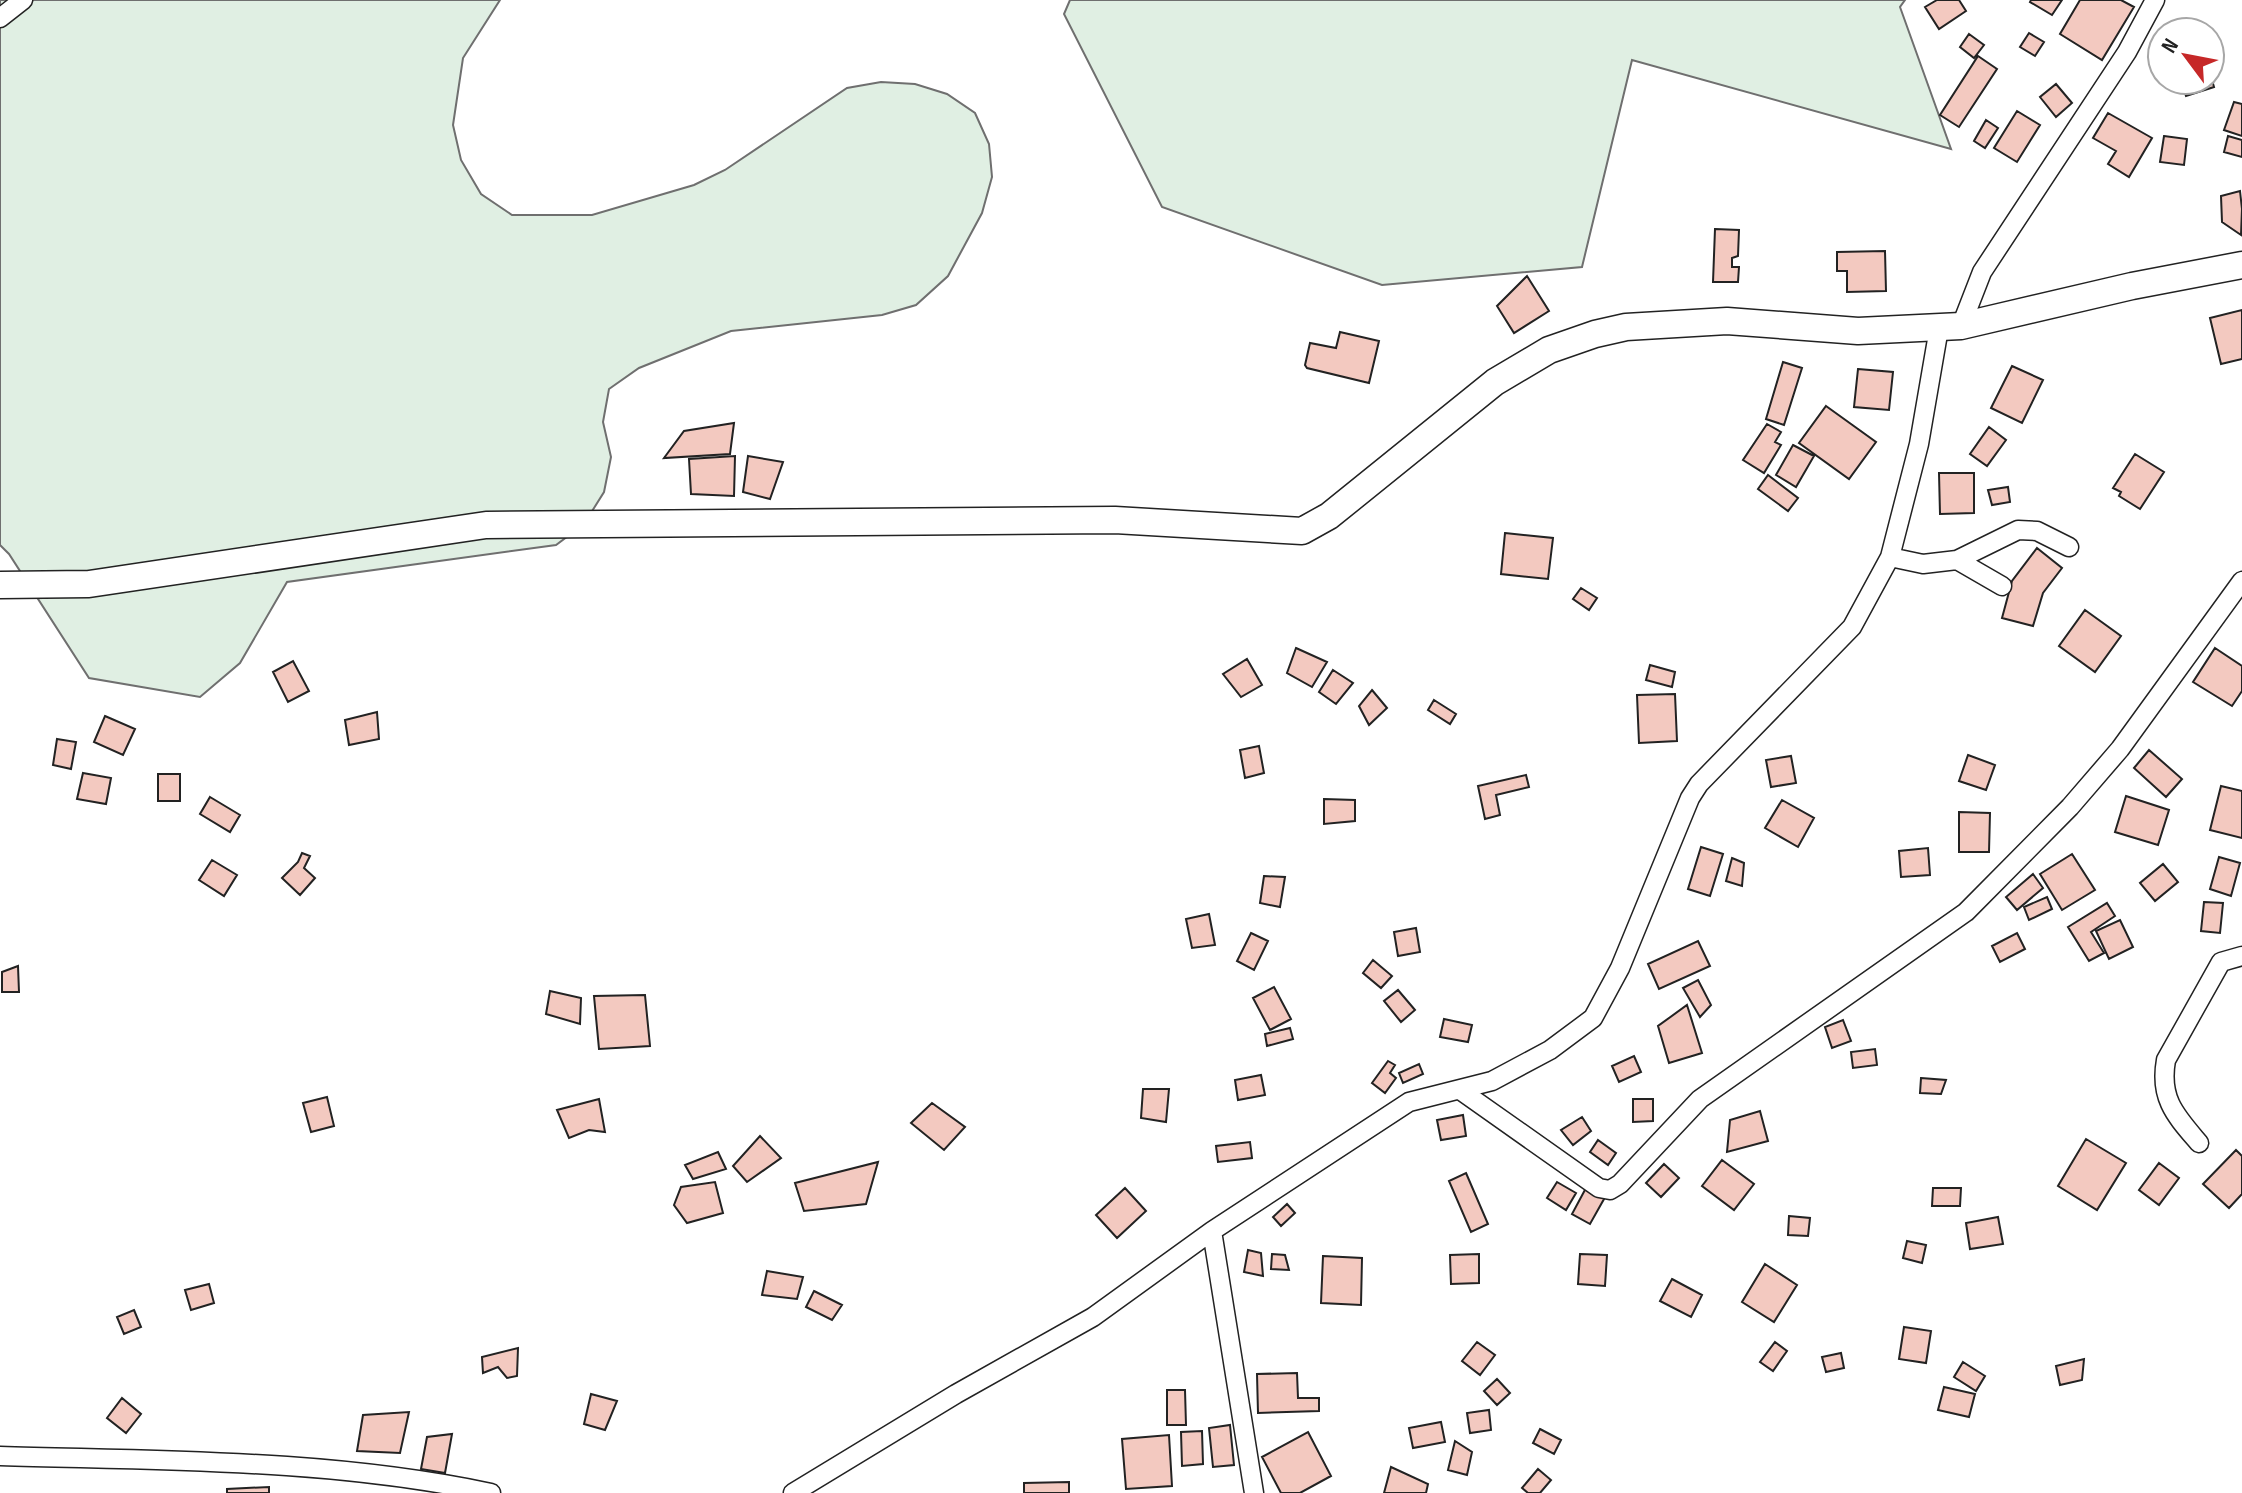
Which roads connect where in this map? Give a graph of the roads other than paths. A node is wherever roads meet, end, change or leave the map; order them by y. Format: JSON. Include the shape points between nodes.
{"nodes":[{"id":1,"x":23,"y":0,"type":"edge"},
{"id":2,"x":2155,"y":0,"type":"edge"},
{"id":3,"x":0,"y":18,"type":"edge"},
{"id":4,"x":2242,"y":265,"type":"edge"},
{"id":5,"x":1950,"y":327,"type":"junction"},
{"id":6,"x":2069,"y":547,"type":"dead end"},
{"id":7,"x":1890,"y":557,"type":"junction"},
{"id":8,"x":1957,"y":560,"type":"junction"},
{"id":9,"x":2242,"y":581,"type":"edge"},
{"id":10,"x":0,"y":585,"type":"edge"},
{"id":11,"x":2002,"y":586,"type":"dead end"},
{"id":12,"x":2242,"y":956,"type":"edge"},
{"id":13,"x":1460,"y":1090,"type":"junction"},
{"id":14,"x":2199,"y":1143,"type":"dead end"},
{"id":15,"x":1212,"y":1231,"type":"junction"},
{"id":16,"x":0,"y":1456,"type":"edge"},
{"id":17,"x":491,"y":1493,"type":"edge"},
{"id":18,"x":793,"y":1493,"type":"edge"},
{"id":19,"x":1254,"y":1493,"type":"edge"}],
"edges":[{"from":1,"to":3,"type":"street"},
{"from":2,"to":5,"type":"street"},
{"from":4,"to":5,"type":"main road"},
{"from":5,"to":7,"type":"street"},
{"from":5,"to":10,"type":"main road","via":[[1858,331],[1727,321],[1595,334],[1549,350],[1495,382],[1329,516],[1302,531],[1115,520],[486,525],[89,584]]},
{"from":6,"to":8,"type":"street","via":[[2037,531],[2018,530]]},
{"from":7,"to":8,"type":"street","via":[[1923,564]]},
{"from":7,"to":13,"type":"street","via":[[1852,627],[1699,784],[1593,1018],[1550,1050],[1492,1081]]},
{"from":8,"to":11,"type":"street"},
{"from":9,"to":13,"type":"street","via":[[2120,749],[1966,912],[1700,1099],[1620,1184],[1610,1190],[1599,1188]]},
{"from":12,"to":14,"type":"street","via":[[2221,962],[2166,1060],[2163,1077],[2170,1108]]},
{"from":13,"to":15,"type":"street","via":[[1409,1102]]},
{"from":15,"to":18,"type":"street","via":[[1093,1317]]},
{"from":15,"to":19,"type":"street"},
{"from":16,"to":17,"type":"street","via":[[328,1468]]}]}
